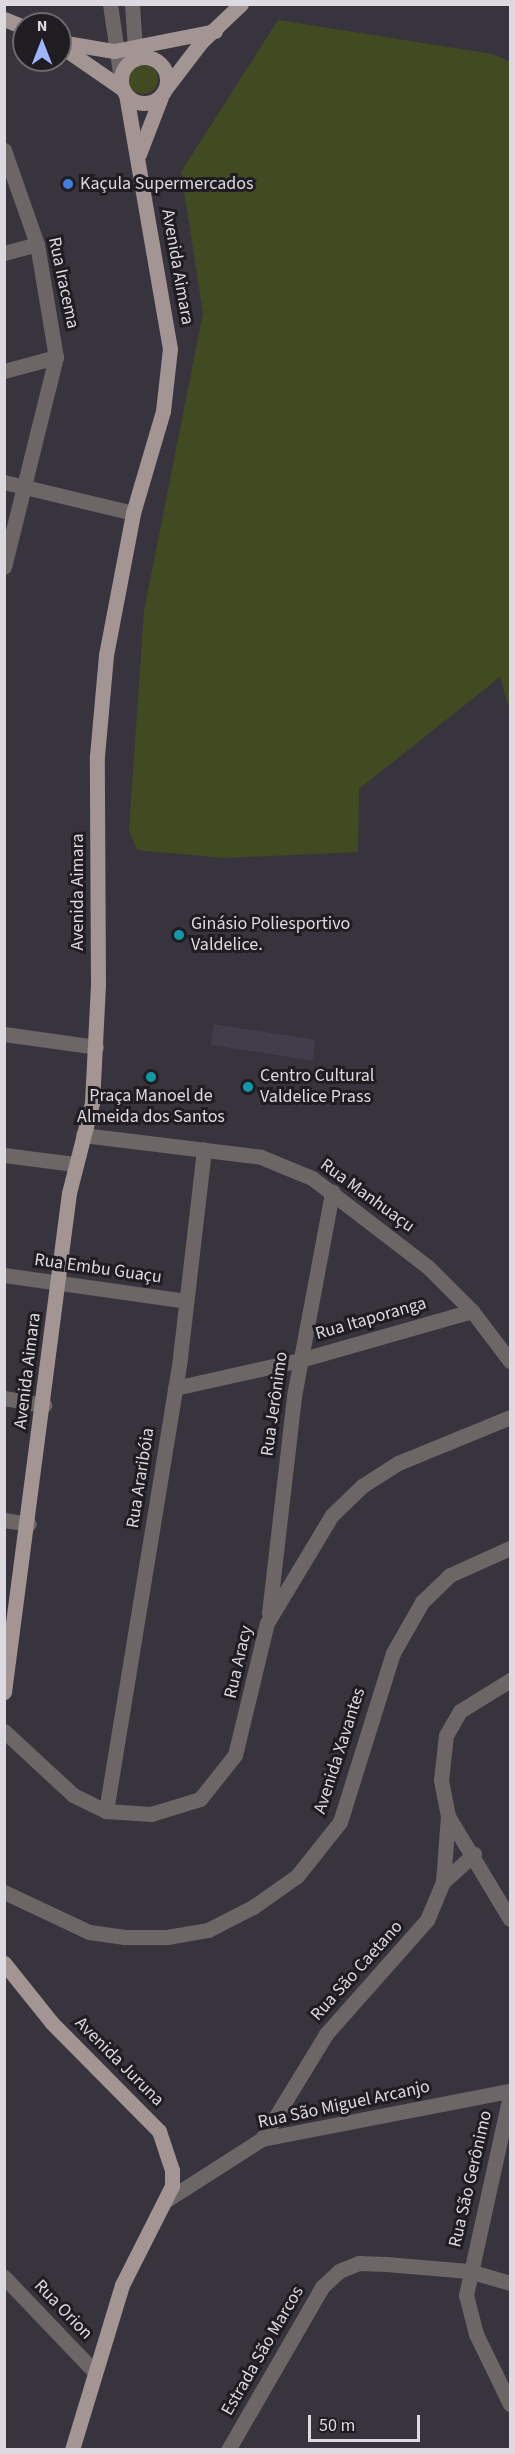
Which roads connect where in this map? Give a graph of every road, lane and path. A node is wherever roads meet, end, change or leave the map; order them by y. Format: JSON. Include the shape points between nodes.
{"nodes":[{"id":1,"x":110,"y":4,"type":"edge"},
{"id":2,"x":132,"y":4,"type":"edge"},
{"id":3,"x":242,"y":4,"type":"edge"},
{"id":4,"x":215,"y":31,"type":"junction"},
{"id":5,"x":72,"y":46,"type":"edge"},
{"id":6,"x":135,"y":48,"type":"junction"},
{"id":7,"x":114,"y":51,"type":"junction"},
{"id":8,"x":72,"y":52,"type":"edge"},
{"id":9,"x":123,"y":88,"type":"junction"},
{"id":10,"x":164,"y":92,"type":"junction"},
{"id":11,"x":4,"y":150,"type":"edge"},
{"id":12,"x":137,"y":163,"type":"junction"},
{"id":13,"x":37,"y":244,"type":"junction"},
{"id":14,"x":4,"y":253,"type":"edge"},
{"id":15,"x":56,"y":357,"type":"junction"},
{"id":16,"x":4,"y":371,"type":"edge"},
{"id":17,"x":4,"y":482,"type":"edge"},
{"id":18,"x":23,"y":485,"type":"junction"},
{"id":19,"x":133,"y":513,"type":"junction"},
{"id":20,"x":4,"y":567,"type":"edge"},
{"id":21,"x":4,"y":1034,"type":"edge"},
{"id":22,"x":96,"y":1047,"type":"junction"},
{"id":23,"x":83,"y":1135,"type":"junction"},
{"id":24,"x":204,"y":1149,"type":"junction"},
{"id":25,"x":4,"y":1155,"type":"edge"},
{"id":26,"x":74,"y":1164,"type":"junction"},
{"id":27,"x":332,"y":1192,"type":"junction"},
{"id":28,"x":4,"y":1275,"type":"edge"},
{"id":29,"x":58,"y":1282,"type":"junction"},
{"id":30,"x":186,"y":1301,"type":"junction"},
{"id":31,"x":472,"y":1311,"type":"junction"},
{"id":32,"x":300,"y":1360,"type":"junction"},
{"id":33,"x":510,"y":1361,"type":"edge"},
{"id":34,"x":175,"y":1388,"type":"junction"},
{"id":35,"x":4,"y":1398,"type":"edge"},
{"id":36,"x":44,"y":1405,"type":"junction"},
{"id":37,"x":510,"y":1417,"type":"edge"},
{"id":38,"x":4,"y":1520,"type":"edge"},
{"id":39,"x":29,"y":1524,"type":"junction"},
{"id":40,"x":510,"y":1548,"type":"edge"},
{"id":41,"x":267,"y":1623,"type":"junction"},
{"id":42,"x":8,"y":1646,"type":"edge"},
{"id":43,"x":510,"y":1680,"type":"edge"},
{"id":44,"x":4,"y":1692,"type":"edge"},
{"id":45,"x":4,"y":1731,"type":"edge"},
{"id":46,"x":106,"y":1811,"type":"junction"},
{"id":47,"x":448,"y":1816,"type":"junction"},
{"id":48,"x":474,"y":1854,"type":"junction"},
{"id":49,"x":443,"y":1882,"type":"junction"},
{"id":50,"x":4,"y":1892,"type":"edge"},
{"id":51,"x":510,"y":1919,"type":"edge"},
{"id":52,"x":4,"y":1963,"type":"edge"},
{"id":53,"x":510,"y":2093,"type":"edge"},
{"id":54,"x":262,"y":2139,"type":"junction"},
{"id":55,"x":165,"y":2201,"type":"junction"},
{"id":56,"x":469,"y":2271,"type":"junction"},
{"id":57,"x":4,"y":2277,"type":"edge"},
{"id":58,"x":510,"y":2283,"type":"edge"},
{"id":59,"x":93,"y":2370,"type":"junction"},
{"id":60,"x":510,"y":2404,"type":"edge"},
{"id":61,"x":72,"y":2450,"type":"edge"},
{"id":62,"x":228,"y":2450,"type":"edge"}],
"edges":[{"from":1,"to":7,"type":"street"},
{"from":2,"to":6,"type":"street"},
{"from":3,"to":4,"type":"main road"},
{"from":4,"to":6,"type":"main road"},
{"from":4,"to":10,"type":"main road"},
{"from":5,"to":7,"type":"main road"},
{"from":6,"to":7,"type":"main road"},
{"from":7,"to":9,"type":"street"},
{"from":8,"to":9,"type":"main road"},
{"from":9,"to":10,"type":"main road","via":[[147,104]]},
{"from":9,"to":10,"type":"main road","via":[[131,61],[146,57],[165,68]]},
{"from":9,"to":12,"type":"main road","name":"Avenida Aimara"},
{"from":10,"to":12,"type":"main road"},
{"from":11,"to":13,"type":"street","name":"Rua Iracema"},
{"from":12,"to":19,"type":"main road","name":"Avenida Aimara","via":[[170,350],[163,411]]},
{"from":13,"to":14,"type":"street"},
{"from":13,"to":15,"type":"street","name":"Rua Iracema"},
{"from":15,"to":16,"type":"street"},
{"from":15,"to":18,"type":"street","name":"Rua Iracema"},
{"from":17,"to":18,"type":"street"},
{"from":18,"to":19,"type":"street"},
{"from":18,"to":20,"type":"street","name":"Rua Iracema"},
{"from":19,"to":22,"type":"main road","name":"Avenida Aimara","via":[[106,655],[97,756]]},
{"from":21,"to":22,"type":"street"},
{"from":22,"to":23,"type":"main road","name":"Avenida Aimara"},
{"from":23,"to":24,"type":"street","name":"Rua Manhuaçu"},
{"from":23,"to":26,"type":"main road","name":"Avenida Aimara"},
{"from":24,"to":27,"type":"street","name":"Rua Manhuaçu","via":[[286,1165]]},
{"from":24,"to":30,"type":"street","name":"Rua Araribóia"},
{"from":25,"to":26,"type":"street"},
{"from":26,"to":29,"type":"main road","name":"Avenida Aimara"},
{"from":27,"to":31,"type":"street","name":"Rua Manhuaçu","via":[[428,1267]]},
{"from":27,"to":32,"type":"street","name":"Rua Jerônimo"},
{"from":28,"to":29,"type":"street","name":"Rua Embu Guaçu"},
{"from":29,"to":30,"type":"street","name":"Rua Embu Guaçu"},
{"from":29,"to":36,"type":"main road","name":"Avenida Aimara"},
{"from":30,"to":34,"type":"street","name":"Rua Araribóia"},
{"from":31,"to":32,"type":"street","name":"Rua Itaporanga"},
{"from":31,"to":33,"type":"street","name":"Rua Manhuaçu"},
{"from":32,"to":34,"type":"street","name":"Rua Itaporanga"},
{"from":32,"to":41,"type":"street","name":"Rua Jerônimo"},
{"from":34,"to":46,"type":"street","name":"Rua Araribóia"},
{"from":35,"to":36,"type":"street"},
{"from":36,"to":39,"type":"main road","name":"Avenida Aimara"},
{"from":37,"to":41,"type":"street","name":"Rua Aracy","via":[[436,1443],[362,1486],[305,1554]]},
{"from":38,"to":39,"type":"street"},
{"from":39,"to":42,"type":"main road","name":"Avenida Aimara"},
{"from":40,"to":50,"type":"street","name":"Avenida Xavantes","via":[[450,1575],[416,1609],[393,1653],[340,1822],[297,1876],[252,1907],[208,1929],[166,1937],[125,1937],[88,1932]]},
{"from":41,"to":46,"type":"street","name":"Rua Aracy","via":[[248,1712],[221,1777],[200,1798],[178,1809]]},
{"from":42,"to":44,"type":"main road","name":"Avenida Aimara"},
{"from":43,"to":47,"type":"street","via":[[460,1711],[446,1735],[441,1780]]},
{"from":45,"to":46,"type":"street","name":"Rua Aracy","via":[[73,1795]]},
{"from":47,"to":48,"type":"street"},
{"from":47,"to":49,"type":"street","name":"Rua São Caetano"},
{"from":48,"to":49,"type":"street"},
{"from":48,"to":51,"type":"street"},
{"from":49,"to":54,"type":"street","name":"Rua São Caetano","via":[[413,1941],[326,2034]]},
{"from":52,"to":55,"type":"main road","name":"Avenida Juruna","via":[[52,2023],[159,2131],[172,2170]]},
{"from":53,"to":54,"type":"street","name":"Rua São Miguel Arcanjo"},
{"from":53,"to":56,"type":"street","name":"Rua São Gerônimo"},
{"from":54,"to":55,"type":"street","name":"Rua São Miguel Arcanjo"},
{"from":55,"to":59,"type":"main road","via":[[122,2285]]},
{"from":56,"to":58,"type":"street","name":"Estrada São Marcos"},
{"from":56,"to":60,"type":"street","name":"Rua São Gerônimo","via":[[469,2316]]},
{"from":56,"to":62,"type":"street","name":"Estrada São Marcos","via":[[359,2263],[339,2271],[322,2287]]},
{"from":57,"to":59,"type":"street","name":"Rua Orion"},
{"from":59,"to":61,"type":"main road"}]}
